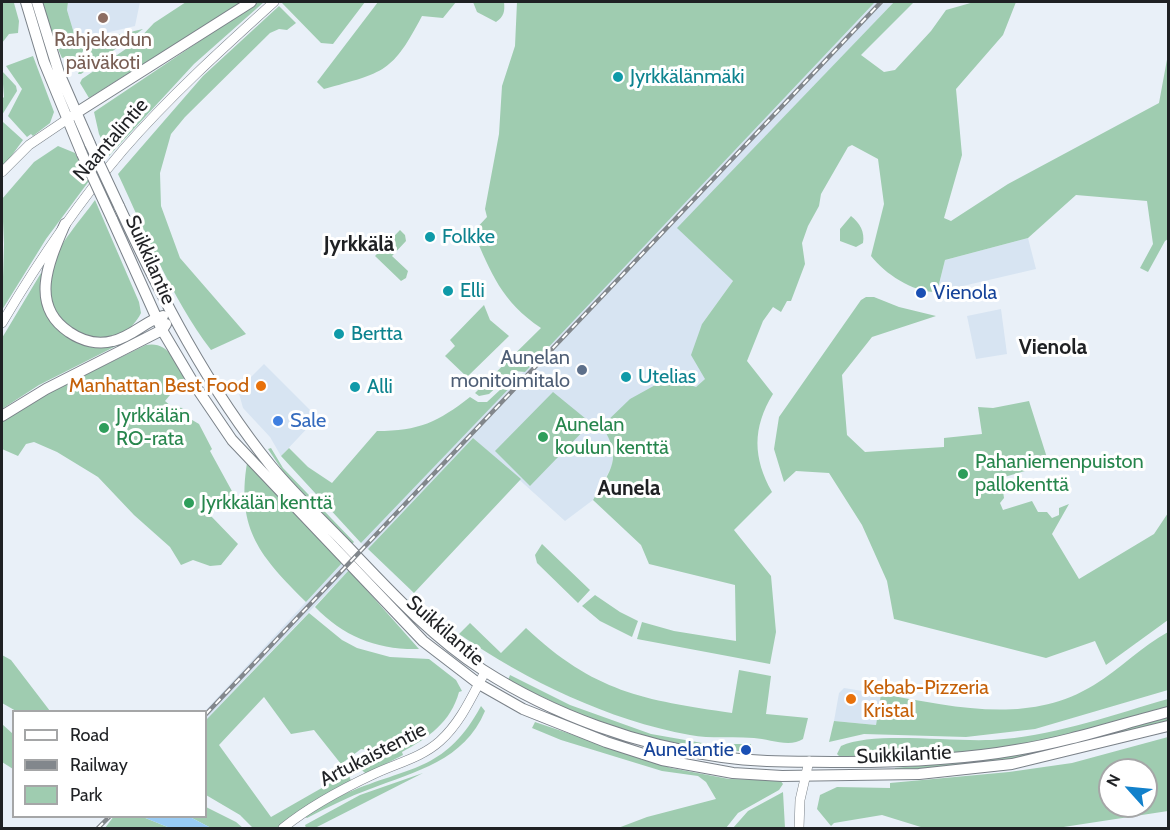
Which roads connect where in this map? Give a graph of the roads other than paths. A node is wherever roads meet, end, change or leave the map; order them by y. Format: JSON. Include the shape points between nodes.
{"nodes":[{"id":1,"x":26,"y":2,"type":"edge"},
{"id":2,"x":37,"y":2,"type":"edge"},
{"id":3,"x":251,"y":2,"type":"edge"},
{"id":4,"x":274,"y":2,"type":"edge"},
{"id":5,"x":42,"y":37,"type":"junction"},
{"id":6,"x":71,"y":116,"type":"junction"},
{"id":7,"x":2,"y":172,"type":"edge"},
{"id":8,"x":65,"y":224,"type":"junction"},
{"id":9,"x":172,"y":314,"type":"junction"},
{"id":10,"x":156,"y":318,"type":"junction"},
{"id":11,"x":2,"y":323,"type":"edge"},
{"id":12,"x":162,"y":330,"type":"junction"},
{"id":13,"x":2,"y":416,"type":"edge"},
{"id":14,"x":485,"y":672,"type":"junction"},
{"id":15,"x":478,"y":684,"type":"junction"},
{"id":16,"x":1168,"y":712,"type":"edge"},
{"id":17,"x":1168,"y":726,"type":"edge"},
{"id":18,"x":809,"y":761,"type":"junction"},
{"id":19,"x":806,"y":776,"type":"junction"},
{"id":20,"x":284,"y":828,"type":"edge"},
{"id":21,"x":799,"y":828,"type":"edge"}],
"edges":[{"from":1,"to":5,"type":"main road","name":"Suikkilantie"},
{"from":2,"to":5,"type":"main road","name":"Suikkilantie"},
{"from":3,"to":6,"type":"main road"},
{"from":4,"to":8,"type":"main road","name":"Naantalintie","via":[[150,121]]},
{"from":5,"to":6,"type":"main road","name":"Suikkilantie"},
{"from":6,"to":7,"type":"main road","via":[[29,145]]},
{"from":6,"to":9,"type":"main road","name":"Suikkilantie","bridge":true,"via":[[90,144]]},
{"from":6,"to":10,"type":"main road","name":"Suikkilantie","bridge":true,"via":[[82,154]]},
{"from":8,"to":10,"type":"main road","via":[[51,256],[44,287],[48,307],[60,326],[80,338],[105,342],[123,338]]},
{"from":8,"to":11,"type":"main road","name":"Naantalintie"},
{"from":9,"to":10,"type":"main road"},
{"from":9,"to":12,"type":"main road"},
{"from":9,"to":14,"type":"main road","name":"Suikkilantie","via":[[214,384],[283,479],[424,624]]},
{"from":10,"to":12,"type":"main road","name":"Suikkilantie"},
{"from":12,"to":13,"type":"main road"},
{"from":12,"to":15,"type":"main road","name":"Suikkilantie","via":[[232,440],[410,628]]},
{"from":14,"to":15,"type":"main road","name":"Artukaistentie"},
{"from":14,"to":18,"type":"main road","name":"Suikkilantie","via":[[555,708],[664,746],[735,759]]},
{"from":15,"to":19,"type":"main road","name":"Suikkilantie","via":[[551,721],[662,760],[733,773]]},
{"from":15,"to":20,"type":"main road","name":"Artukaistentie","via":[[458,720],[431,748],[323,801]]},
{"from":16,"to":18,"type":"main road","name":"Suikkilantie","via":[[1039,746],[992,754],[920,760]]},
{"from":17,"to":19,"type":"main road","name":"Suikkilantie","via":[[1012,764],[919,774]]},
{"from":18,"to":19,"type":"main road"},
{"from":19,"to":21,"type":"main road"}]}
